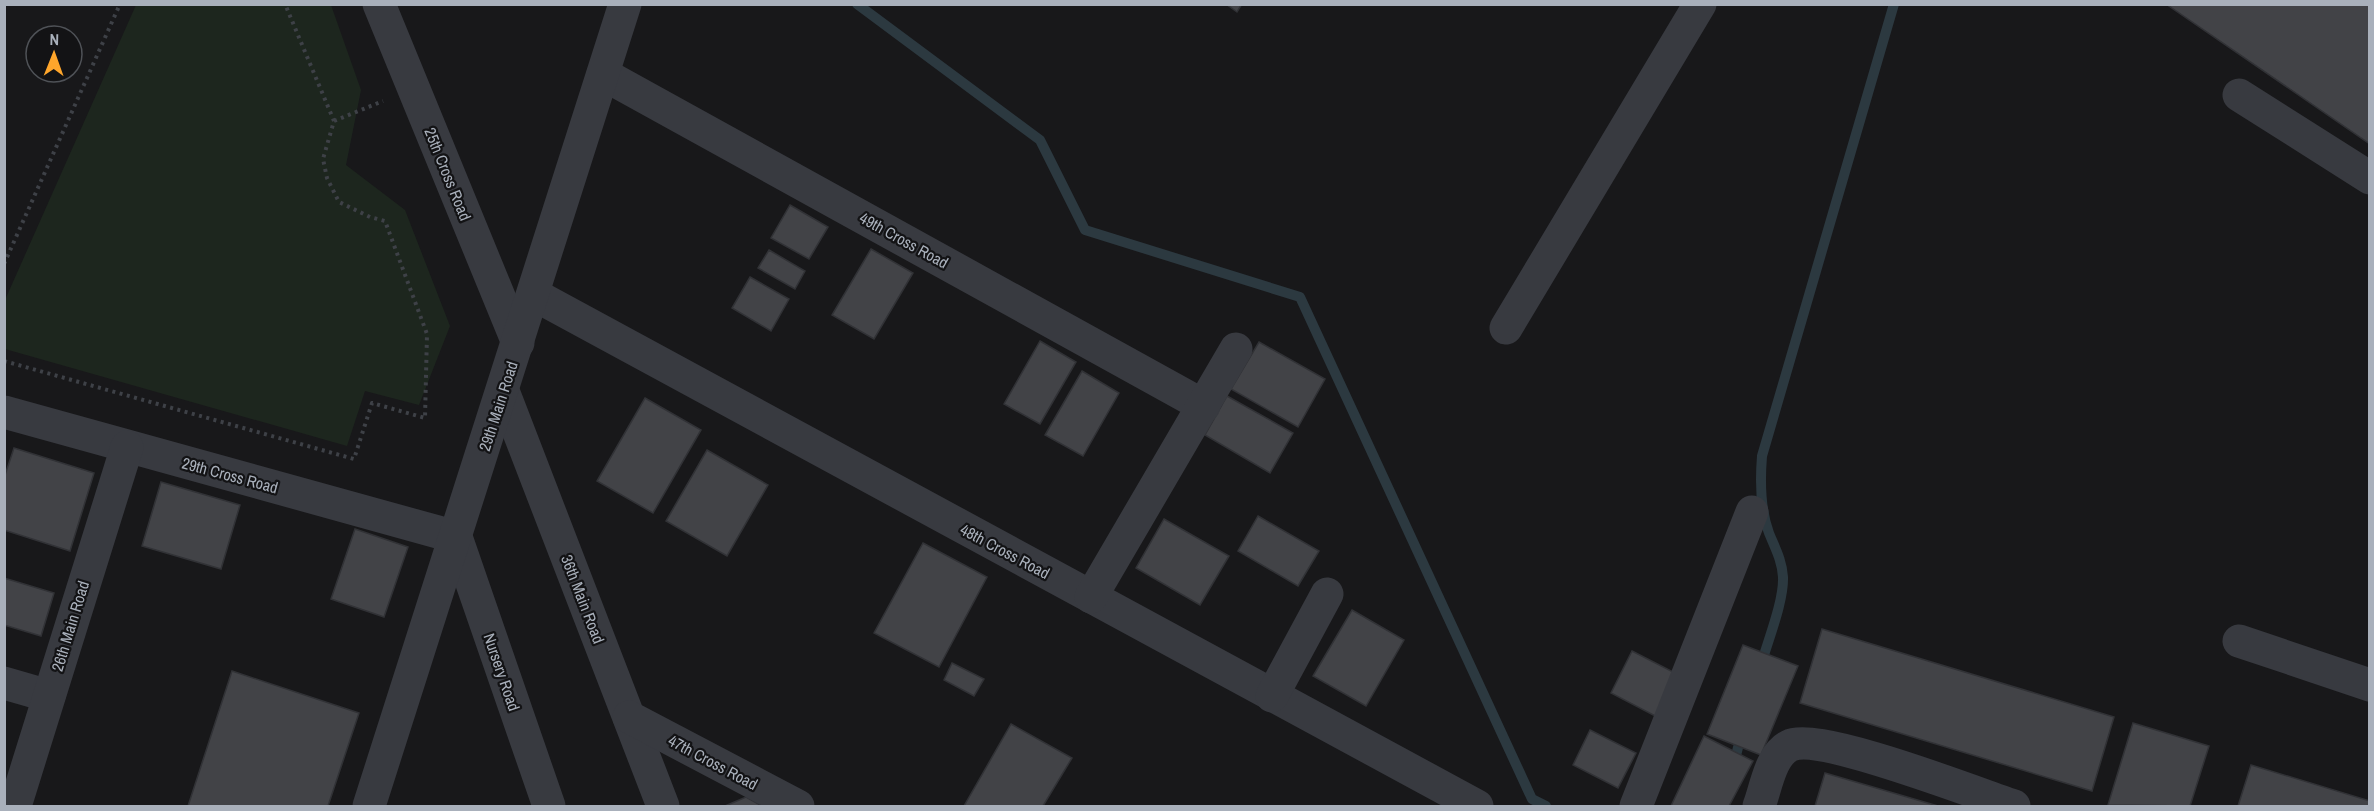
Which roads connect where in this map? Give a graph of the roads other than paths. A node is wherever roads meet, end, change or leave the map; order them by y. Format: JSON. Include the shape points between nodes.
{"nodes":[{"id":1,"x":379,"y":4,"type":"edge"},
{"id":2,"x":625,"y":4,"type":"edge"},
{"id":3,"x":1700,"y":4,"type":"edge"},
{"id":4,"x":603,"y":74,"type":"junction"},
{"id":5,"x":2239,"y":95,"type":"dead end"},
{"id":6,"x":2370,"y":178,"type":"edge"},
{"id":7,"x":533,"y":294,"type":"junction"},
{"id":8,"x":1506,"y":328,"type":"dead end"},
{"id":9,"x":518,"y":343,"type":"junction"},
{"id":10,"x":1236,"y":350,"type":"dead end"},
{"id":11,"x":503,"y":391,"type":"junction"},
{"id":12,"x":1204,"y":406,"type":"junction"},
{"id":13,"x":4,"y":412,"type":"edge"},
{"id":14,"x":127,"y":447,"type":"junction"},
{"id":15,"x":1752,"y":512,"type":"dead end"},
{"id":16,"x":456,"y":537,"type":"junction"},
{"id":17,"x":1327,"y":594,"type":"dead end"},
{"id":18,"x":1091,"y":597,"type":"junction"},
{"id":19,"x":2239,"y":641,"type":"dead end"},
{"id":20,"x":4,"y":683,"type":"edge"},
{"id":21,"x":2370,"y":685,"type":"edge"},
{"id":22,"x":49,"y":696,"type":"junction"},
{"id":23,"x":1272,"y":696,"type":"junction"},
{"id":24,"x":629,"y":717,"type":"junction"},
{"id":25,"x":1455,"y":802,"type":"edge"},
{"id":26,"x":15,"y":807,"type":"edge"},
{"id":27,"x":369,"y":807,"type":"edge"},
{"id":28,"x":549,"y":807,"type":"edge"},
{"id":29,"x":663,"y":807,"type":"edge"},
{"id":30,"x":798,"y":807,"type":"edge"},
{"id":31,"x":1636,"y":807,"type":"edge"},
{"id":32,"x":1759,"y":807,"type":"edge"},
{"id":33,"x":2014,"y":807,"type":"edge"}],
"edges":[{"from":1,"to":9,"type":"street","name":"25th Cross Road"},
{"from":2,"to":4,"type":"street","name":"29th Main Road"},
{"from":3,"to":8,"type":"street"},
{"from":4,"to":7,"type":"street","name":"29th Main Road"},
{"from":4,"to":12,"type":"street","name":"49th Cross Road"},
{"from":5,"to":6,"type":"street"},
{"from":7,"to":9,"type":"street","name":"29th Main Road"},
{"from":7,"to":18,"type":"street","name":"48th Cross Road"},
{"from":9,"to":11,"type":"street","name":"29th Main Road"},
{"from":10,"to":12,"type":"street"},
{"from":11,"to":16,"type":"street","name":"29th Main Road"},
{"from":11,"to":24,"type":"street","name":"36th Main Road"},
{"from":12,"to":18,"type":"street"},
{"from":13,"to":14,"type":"street","name":"29th Cross Road"},
{"from":14,"to":16,"type":"street","name":"29th Cross Road"},
{"from":14,"to":22,"type":"street","name":"26th Main Road"},
{"from":15,"to":31,"type":"street"},
{"from":16,"to":27,"type":"street","name":"29th Main Road"},
{"from":16,"to":28,"type":"street","name":"Nursery Road"},
{"from":17,"to":23,"type":"street"},
{"from":18,"to":23,"type":"street","name":"48th Cross Road"},
{"from":19,"to":21,"type":"street"},
{"from":20,"to":22,"type":"street"},
{"from":22,"to":26,"type":"street","name":"26th Main Road"},
{"from":23,"to":25,"type":"street","name":"48th Cross Road"},
{"from":24,"to":29,"type":"street","name":"36th Main Road"},
{"from":24,"to":30,"type":"street","name":"47th Cross Road"},
{"from":32,"to":33,"type":"street","via":[[1777,757],[1797,742],[1856,752]]}]}
